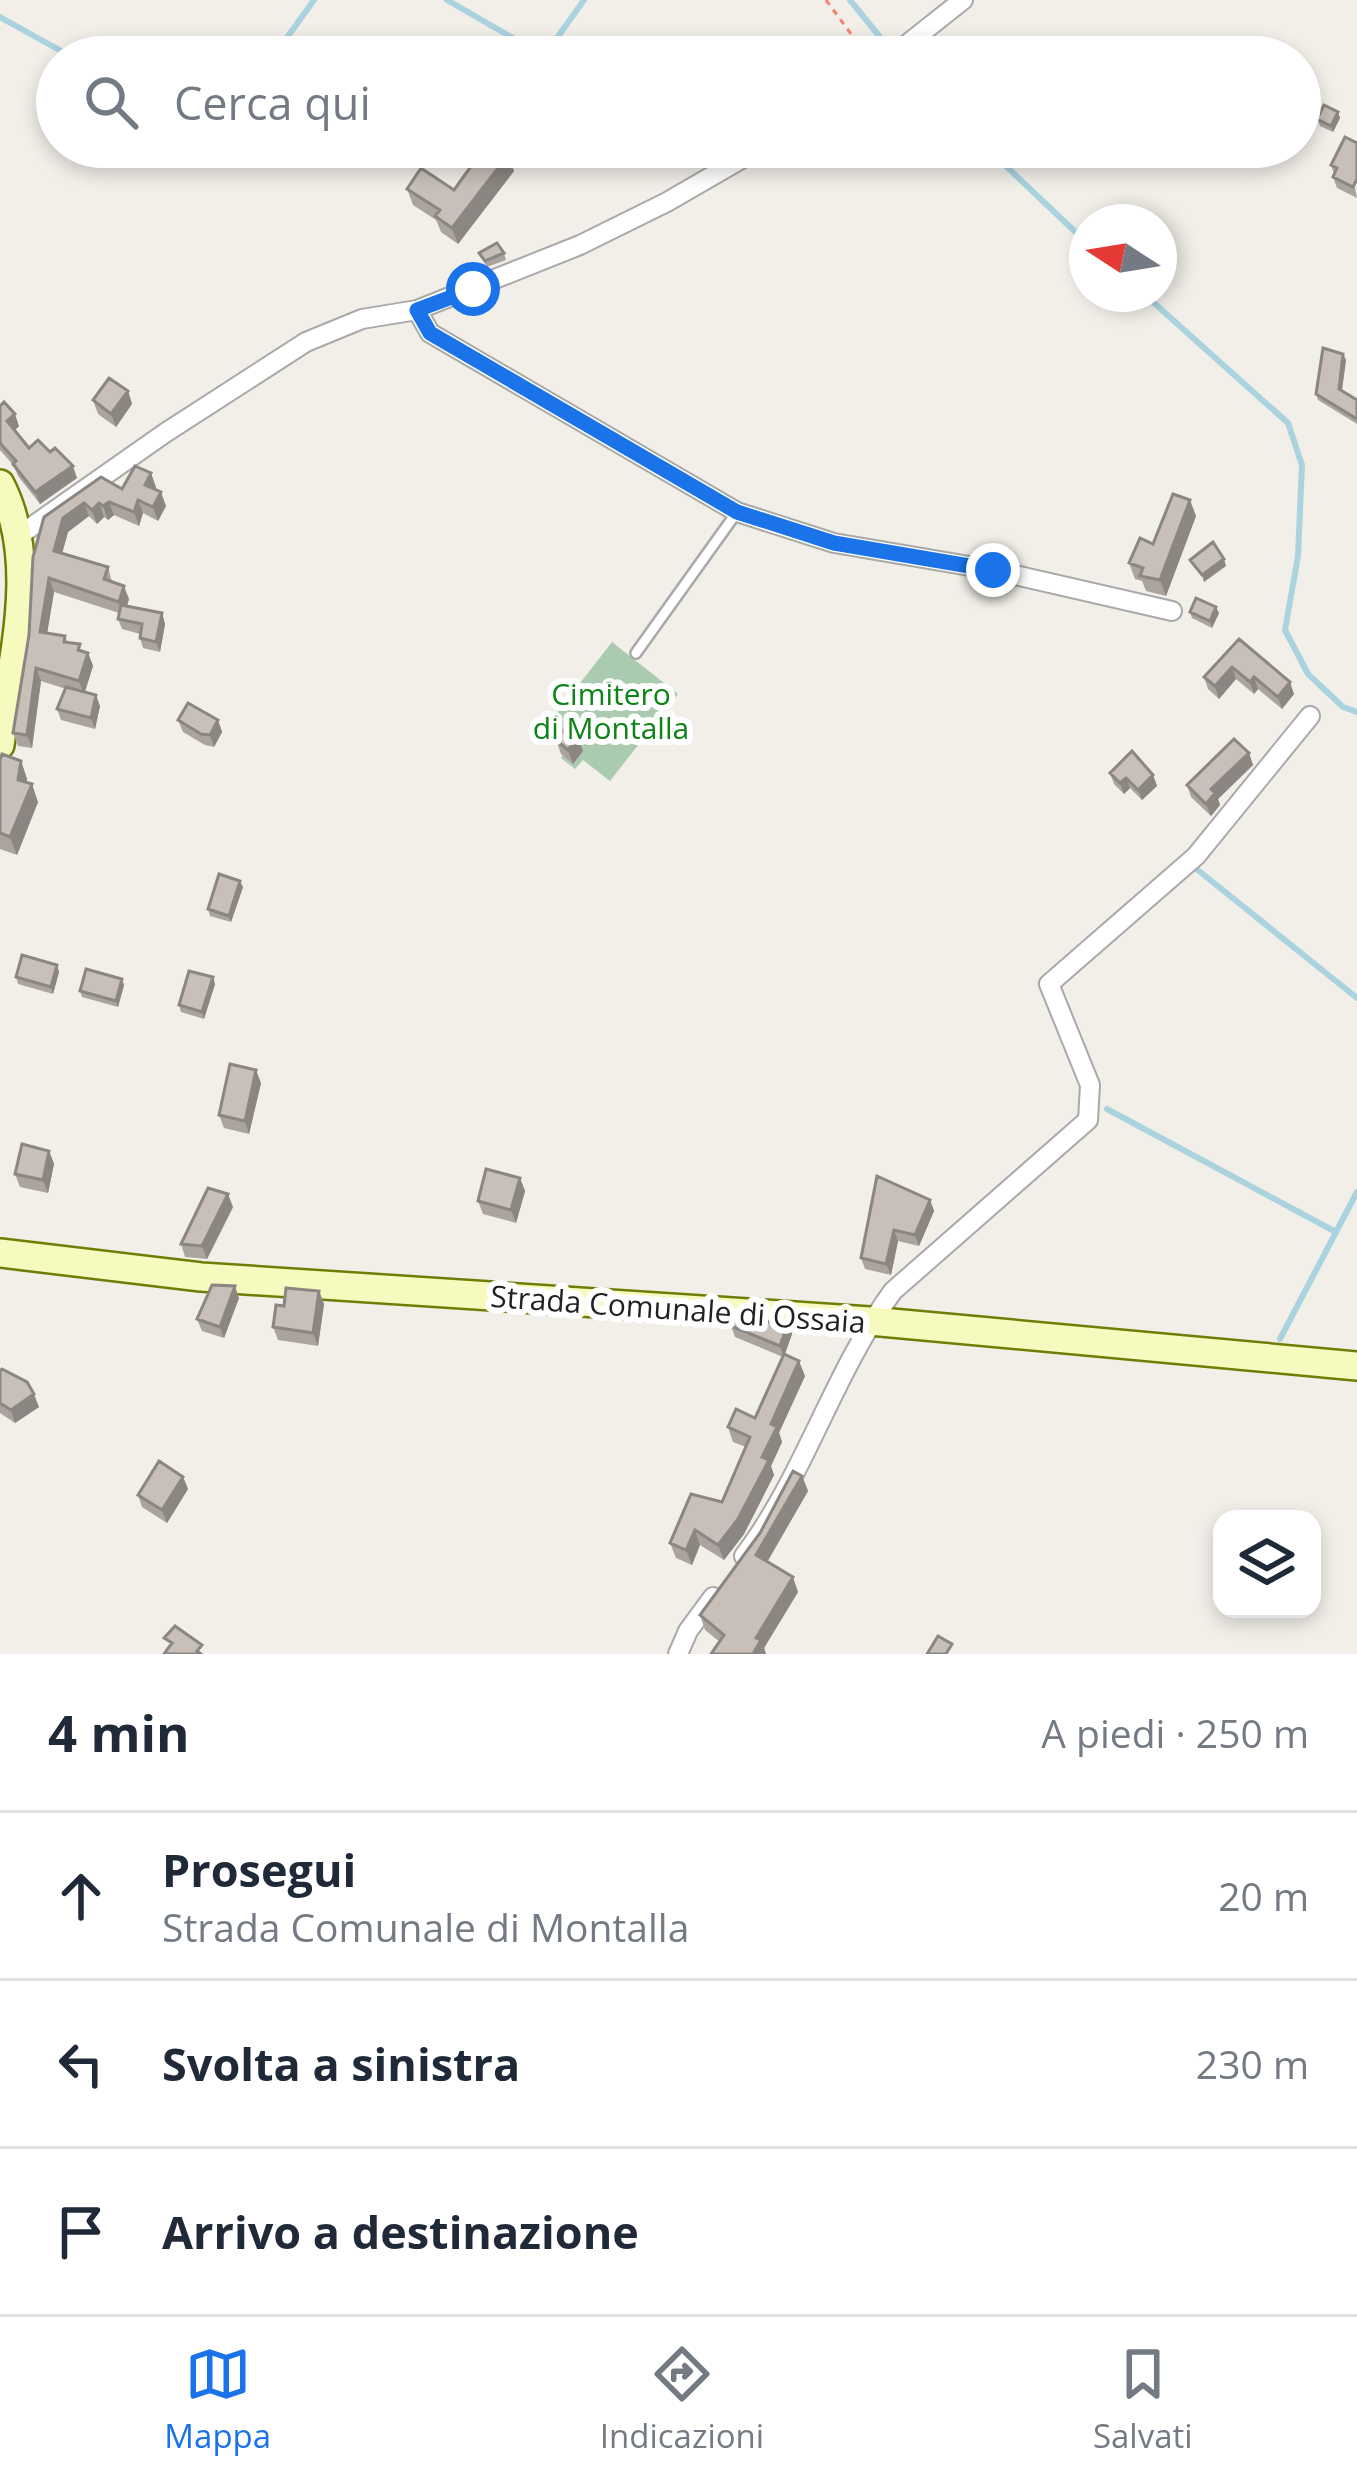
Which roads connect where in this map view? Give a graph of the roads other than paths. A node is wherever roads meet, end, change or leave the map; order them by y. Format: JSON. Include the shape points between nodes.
{"nodes":[{"id":1,"x":963,"y":0,"type":"edge"},
{"id":2,"x":918,"y":36,"type":"edge"},
{"id":3,"x":726,"y":168,"type":"edge"},
{"id":4,"x":417,"y":310,"type":"junction"},
{"id":5,"x":0,"y":484,"type":"edge"},
{"id":6,"x":737,"y":512,"type":"junction"},
{"id":7,"x":17,"y":536,"type":"junction"},
{"id":8,"x":1172,"y":611,"type":"dead end"},
{"id":9,"x":636,"y":653,"type":"dead end"},
{"id":10,"x":1310,"y":716,"type":"dead end"},
{"id":11,"x":0,"y":745,"type":"edge"},
{"id":12,"x":0,"y":1253,"type":"edge"},
{"id":13,"x":871,"y":1321,"type":"junction"},
{"id":14,"x":1357,"y":1366,"type":"edge"},
{"id":15,"x":678,"y":1654,"type":"edge"}],
"edges":[{"from":1,"to":2,"type":"street"},
{"from":3,"to":4,"type":"street","via":[[580,245]]},
{"from":4,"to":6,"type":"street","via":[[430,333]]},
{"from":4,"to":7,"type":"street","via":[[306,342]]},
{"from":5,"to":7,"type":"street"},
{"from":6,"to":8,"type":"street","via":[[834,543]]},
{"from":6,"to":9,"type":"lane"},
{"from":7,"to":11,"type":"street","via":[[22,580]]},
{"from":10,"to":13,"type":"street","via":[[1196,856],[1049,984],[1090,1085],[1088,1120],[893,1291]]},
{"from":12,"to":13,"type":"street","name":"Strada Comunale di Ossaia","via":[[201,1277]]},
{"from":13,"to":14,"type":"street","name":"Strada Comunale di Ossaia"},
{"from":13,"to":15,"type":"street","via":[[755,1541]]}]}
